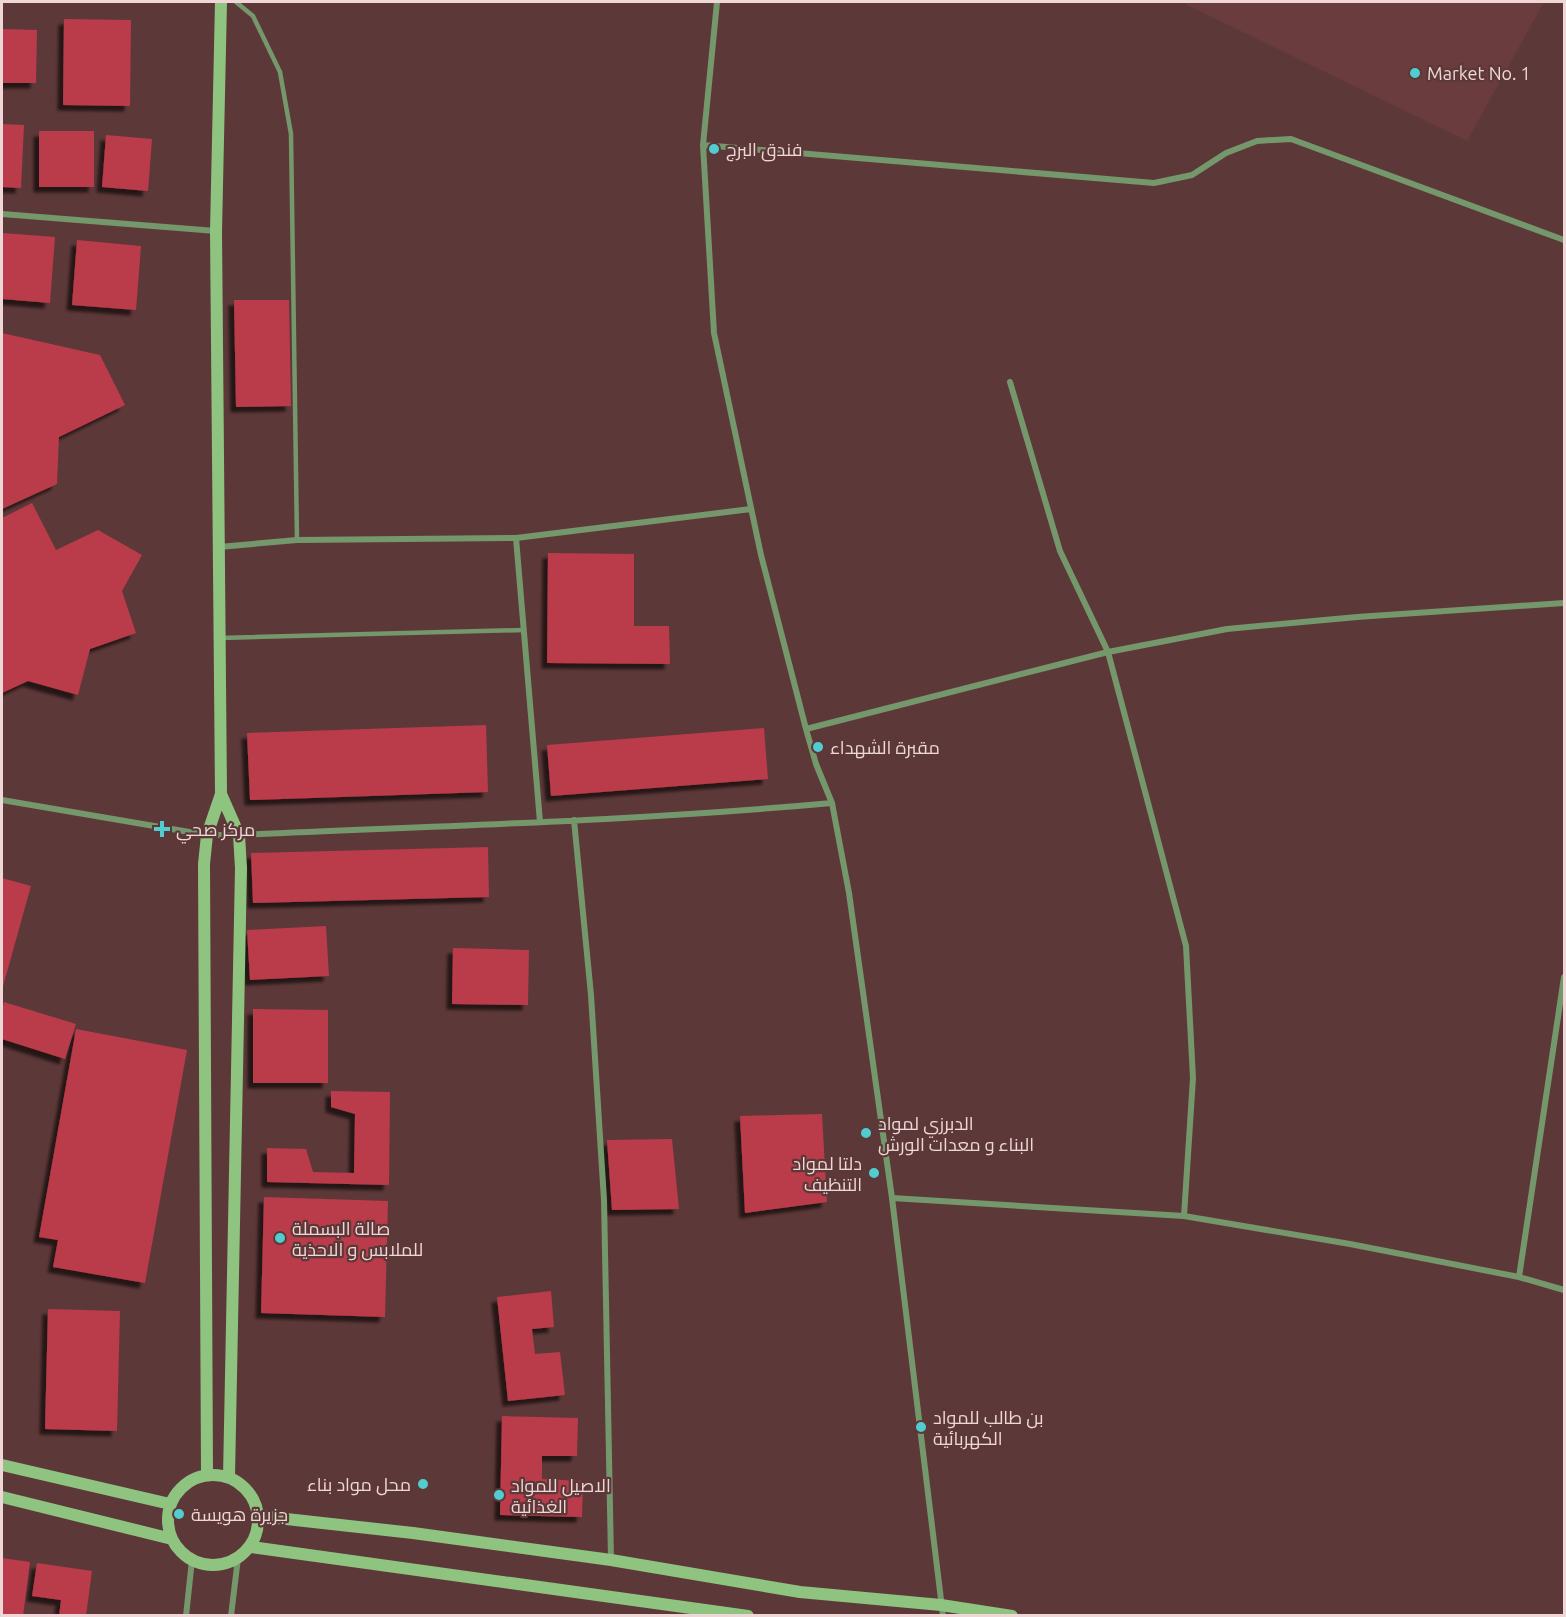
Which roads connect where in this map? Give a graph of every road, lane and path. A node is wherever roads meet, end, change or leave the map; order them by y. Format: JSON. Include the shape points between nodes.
{"nodes":[{"id":1,"x":221,"y":2,"type":"edge"},
{"id":2,"x":236,"y":2,"type":"edge"},
{"id":3,"x":717,"y":2,"type":"edge"},
{"id":4,"x":703,"y":145,"type":"junction"},
{"id":5,"x":2,"y":214,"type":"edge"},
{"id":6,"x":216,"y":231,"type":"junction"},
{"id":7,"x":1564,"y":240,"type":"edge"},
{"id":8,"x":1010,"y":382,"type":"dead end"},
{"id":9,"x":751,"y":509,"type":"junction"},
{"id":10,"x":516,"y":538,"type":"junction"},
{"id":11,"x":297,"y":540,"type":"junction"},
{"id":12,"x":219,"y":547,"type":"junction"},
{"id":13,"x":1564,"y":603,"type":"edge"},
{"id":14,"x":524,"y":630,"type":"junction"},
{"id":15,"x":220,"y":638,"type":"junction"},
{"id":16,"x":1108,"y":652,"type":"junction"},
{"id":17,"x":806,"y":729,"type":"junction"},
{"id":18,"x":221,"y":794,"type":"junction"},
{"id":19,"x":2,"y":800,"type":"edge"},
{"id":20,"x":832,"y":803,"type":"junction"},
{"id":21,"x":574,"y":820,"type":"junction"},
{"id":22,"x":540,"y":822,"type":"junction"},
{"id":23,"x":207,"y":835,"type":"junction"},
{"id":24,"x":239,"y":835,"type":"junction"},
{"id":25,"x":1564,"y":977,"type":"edge"},
{"id":26,"x":892,"y":1198,"type":"junction"},
{"id":27,"x":1184,"y":1216,"type":"junction"},
{"id":28,"x":1519,"y":1277,"type":"junction"},
{"id":29,"x":1564,"y":1290,"type":"edge"},
{"id":30,"x":2,"y":1465,"type":"edge"},
{"id":31,"x":207,"y":1474,"type":"junction"},
{"id":32,"x":229,"y":1477,"type":"junction"},
{"id":33,"x":2,"y":1497,"type":"edge"},
{"id":34,"x":171,"y":1504,"type":"junction"},
{"id":35,"x":259,"y":1515,"type":"junction"},
{"id":36,"x":172,"y":1539,"type":"junction"},
{"id":37,"x":251,"y":1546,"type":"junction"},
{"id":38,"x":238,"y":1558,"type":"junction"},
{"id":39,"x":192,"y":1560,"type":"junction"},
{"id":40,"x":611,"y":1560,"type":"junction"},
{"id":41,"x":942,"y":1610,"type":"edge"},
{"id":42,"x":697,"y":1612,"type":"edge"},
{"id":43,"x":186,"y":1616,"type":"edge"},
{"id":44,"x":231,"y":1616,"type":"edge"},
{"id":45,"x":748,"y":1616,"type":"edge"},
{"id":46,"x":1012,"y":1616,"type":"edge"}],
"edges":[{"from":1,"to":6,"type":"main road"},
{"from":2,"to":11,"type":"lane","via":[[253,16],[280,72],[291,134]]},
{"from":3,"to":4,"type":"street"},
{"from":4,"to":7,"type":"street","via":[[1154,183],[1192,175],[1226,153],[1257,141],[1291,139]]},
{"from":4,"to":9,"type":"street","via":[[714,333]]},
{"from":5,"to":6,"type":"street"},
{"from":6,"to":12,"type":"main road"},
{"from":8,"to":16,"type":"street","via":[[1060,552]]},
{"from":9,"to":10,"type":"street"},
{"from":9,"to":17,"type":"street"},
{"from":10,"to":11,"type":"street"},
{"from":10,"to":14,"type":"street"},
{"from":11,"to":12,"type":"street"},
{"from":12,"to":15,"type":"main road"},
{"from":13,"to":16,"type":"street","via":[[1227,629]]},
{"from":14,"to":15,"type":"lane"},
{"from":14,"to":22,"type":"street"},
{"from":15,"to":18,"type":"main road"},
{"from":16,"to":17,"type":"street"},
{"from":16,"to":27,"type":"street","via":[[1186,946],[1193,1078]]},
{"from":17,"to":20,"type":"street"},
{"from":18,"to":23,"type":"main road"},
{"from":18,"to":24,"type":"main road"},
{"from":19,"to":23,"type":"street"},
{"from":20,"to":21,"type":"street"},
{"from":20,"to":26,"type":"street","via":[[849,893]]},
{"from":21,"to":22,"type":"street"},
{"from":21,"to":40,"type":"street","via":[[591,995],[604,1200]]},
{"from":22,"to":24,"type":"street"},
{"from":23,"to":24,"type":"street"},
{"from":23,"to":31,"type":"main road","via":[[203,961]]},
{"from":24,"to":32,"type":"main road"},
{"from":25,"to":28,"type":"street"},
{"from":26,"to":27,"type":"street"},
{"from":26,"to":41,"type":"street"},
{"from":27,"to":28,"type":"street"},
{"from":28,"to":29,"type":"street"},
{"from":30,"to":34,"type":"main road"},
{"from":31,"to":32,"type":"main road"},
{"from":31,"to":34,"type":"main road","via":[[191,1480]]},
{"from":32,"to":35,"type":"main road","via":[[252,1495]]},
{"from":33,"to":36,"type":"main road"},
{"from":34,"to":36,"type":"main road","via":[[168,1522]]},
{"from":35,"to":37,"type":"main road"},
{"from":35,"to":40,"type":"main road"},
{"from":36,"to":39,"type":"main road"},
{"from":37,"to":38,"type":"main road"},
{"from":37,"to":42,"type":"main road"},
{"from":38,"to":39,"type":"main road","via":[[207,1565]]},
{"from":38,"to":44,"type":"street"},
{"from":39,"to":43,"type":"street"},
{"from":40,"to":41,"type":"main road","via":[[800,1592]]},
{"from":41,"to":46,"type":"main road"},
{"from":42,"to":45,"type":"main road"}]}
